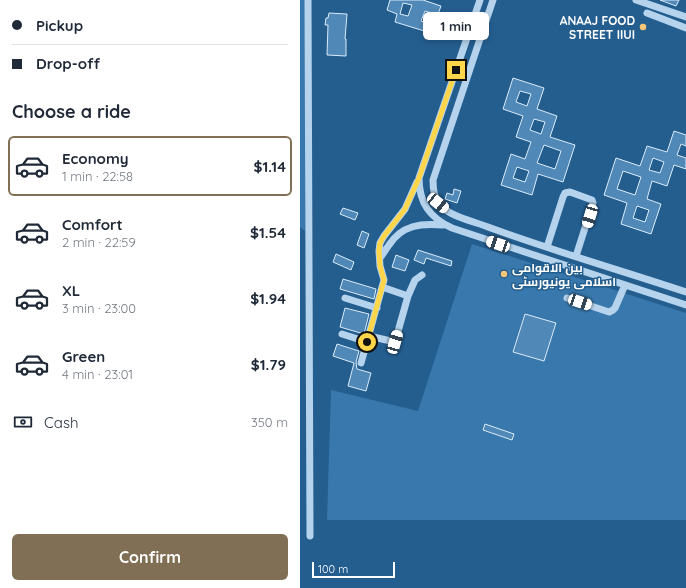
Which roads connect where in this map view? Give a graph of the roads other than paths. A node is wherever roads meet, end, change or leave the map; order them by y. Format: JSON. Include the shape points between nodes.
{"nodes":[{"id":1,"x":308,"y":0,"type":"edge"},
{"id":2,"x":480,"y":0,"type":"edge"},
{"id":3,"x":493,"y":0,"type":"edge"},
{"id":4,"x":636,"y":0,"type":"edge"},
{"id":5,"x":663,"y":9,"type":"junction"},
{"id":6,"x":647,"y":14,"type":"dead end"},
{"id":7,"x":686,"y":17,"type":"edge"},
{"id":8,"x":660,"y":18,"type":"junction"},
{"id":9,"x":686,"y":28,"type":"edge"},
{"id":10,"x":419,"y":178,"type":"junction"},
{"id":11,"x":445,"y":225,"type":"junction"},
{"id":12,"x":502,"y":232,"type":"junction"},
{"id":13,"x":498,"y":244,"type":"junction"},
{"id":14,"x":547,"y":247,"type":"junction"},
{"id":15,"x":576,"y":256,"type":"junction"},
{"id":16,"x":380,"y":258,"type":"junction"},
{"id":17,"x":422,"y":275,"type":"dead end"},
{"id":18,"x":625,"y":285,"type":"junction"},
{"id":19,"x":666,"y":285,"type":"junction"},
{"id":20,"x":382,"y":287,"type":"junction"},
{"id":21,"x":686,"y":292,"type":"edge"},
{"id":22,"x":408,"y":296,"type":"junction"},
{"id":23,"x":663,"y":297,"type":"junction"},
{"id":24,"x":345,"y":298,"type":"dead end"},
{"id":25,"x":567,"y":298,"type":"dead end"},
{"id":26,"x":686,"y":305,"type":"edge"},
{"id":27,"x":377,"y":308,"type":"junction"},
{"id":28,"x":342,"y":334,"type":"dead end"},
{"id":29,"x":368,"y":339,"type":"junction"},
{"id":30,"x":361,"y":363,"type":"dead end"},
{"id":31,"x":310,"y":536,"type":"dead end"}],
"edges":[{"from":1,"to":31,"type":"street"},
{"from":2,"to":10,"type":"street"},
{"from":3,"to":12,"type":"street","via":[[433,180],[433,188],[438,203],[448,211]]},
{"from":4,"to":5,"type":"street"},
{"from":5,"to":7,"type":"street"},
{"from":5,"to":8,"type":"street"},
{"from":6,"to":8,"type":"street"},
{"from":8,"to":9,"type":"street"},
{"from":10,"to":11,"type":"street","via":[[421,197],[427,210]]},
{"from":10,"to":16,"type":"street","via":[[405,209],[384,236],[379,250]]},
{"from":11,"to":13,"type":"street"},
{"from":11,"to":16,"type":"street","via":[[414,226],[402,232],[389,244]]},
{"from":12,"to":13,"type":"street"},
{"from":12,"to":14,"type":"street"},
{"from":13,"to":18,"type":"street"},
{"from":14,"to":15,"type":"street"},
{"from":14,"to":15,"type":"street","via":[[563,196],[570,192],[594,203]]},
{"from":15,"to":19,"type":"street"},
{"from":16,"to":20,"type":"street","via":[[384,280]]},
{"from":17,"to":22,"type":"street","via":[[415,280]]},
{"from":18,"to":23,"type":"street"},
{"from":18,"to":25,"type":"street","via":[[615,308],[609,312]]},
{"from":19,"to":21,"type":"street"},
{"from":19,"to":23,"type":"street"},
{"from":20,"to":22,"type":"street"},
{"from":20,"to":27,"type":"street"},
{"from":22,"to":29,"type":"street","via":[[395,342]]},
{"from":23,"to":26,"type":"street"},
{"from":24,"to":27,"type":"street"},
{"from":27,"to":29,"type":"street"},
{"from":28,"to":29,"type":"street"},
{"from":29,"to":30,"type":"street"}]}
